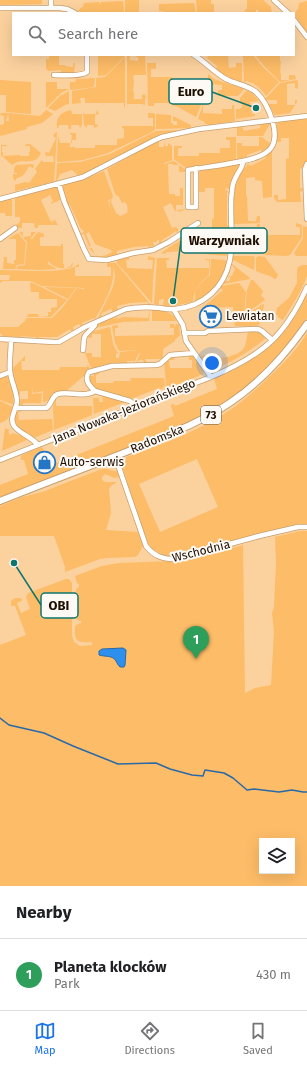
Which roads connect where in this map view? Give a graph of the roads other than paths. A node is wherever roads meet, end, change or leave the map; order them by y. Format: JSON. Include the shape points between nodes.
{"nodes":[{"id":1,"x":51,"y":0,"type":"edge"},
{"id":2,"x":274,"y":0,"type":"edge"},
{"id":3,"x":0,"y":8,"type":"edge"},
{"id":4,"x":51,"y":8,"type":"junction"},
{"id":5,"x":73,"y":12,"type":"edge"},
{"id":6,"x":287,"y":12,"type":"edge"},
{"id":7,"x":295,"y":21,"type":"edge"},
{"id":8,"x":307,"y":37,"type":"edge"},
{"id":9,"x":87,"y":56,"type":"edge"},
{"id":10,"x":195,"y":56,"type":"edge"},
{"id":11,"x":54,"y":75,"type":"dead end"},
{"id":12,"x":307,"y":116,"type":"edge"},
{"id":13,"x":273,"y":120,"type":"junction"},
{"id":14,"x":243,"y":161,"type":"junction"},
{"id":15,"x":307,"y":164,"type":"edge"},
{"id":16,"x":196,"y":168,"type":"junction"},
{"id":17,"x":59,"y":184,"type":"junction"},
{"id":18,"x":0,"y":199,"type":"edge"},
{"id":19,"x":307,"y":219,"type":"edge"},
{"id":20,"x":198,"y":223,"type":"dead end"},
{"id":21,"x":16,"y":228,"type":"dead end"},
{"id":22,"x":0,"y":239,"type":"edge"},
{"id":23,"x":307,"y":288,"type":"edge"},
{"id":24,"x":174,"y":310,"type":"junction"},
{"id":25,"x":94,"y":323,"type":"junction"},
{"id":26,"x":307,"y":324,"type":"edge"},
{"id":27,"x":184,"y":333,"type":"junction"},
{"id":28,"x":0,"y":340,"type":"edge"},
{"id":29,"x":11,"y":340,"type":"junction"},
{"id":30,"x":272,"y":340,"type":"junction"},
{"id":31,"x":83,"y":350,"type":"dead end"},
{"id":32,"x":194,"y":353,"type":"junction"},
{"id":33,"x":10,"y":372,"type":"junction"},
{"id":34,"x":0,"y":376,"type":"edge"},
{"id":35,"x":211,"y":376,"type":"junction"},
{"id":36,"x":95,"y":391,"type":"junction"},
{"id":37,"x":136,"y":406,"type":"junction"},
{"id":38,"x":15,"y":408,"type":"junction"},
{"id":39,"x":38,"y":445,"type":"junction"},
{"id":40,"x":115,"y":456,"type":"junction"},
{"id":41,"x":0,"y":460,"type":"edge"},
{"id":42,"x":0,"y":500,"type":"edge"},
{"id":43,"x":307,"y":527,"type":"edge"}],
"edges":[{"from":1,"to":4,"type":"street"},
{"from":2,"to":6,"type":"street"},
{"from":3,"to":4,"type":"street"},
{"from":4,"to":5,"type":"street","via":[[64,8]]},
{"from":7,"to":8,"type":"street"},
{"from":9,"to":11,"type":"street","via":[[86,74]]},
{"from":10,"to":13,"type":"street","via":[[224,78],[255,91]]},
{"from":12,"to":13,"type":"street"},
{"from":13,"to":14,"type":"street","via":[[271,148],[263,154]]},
{"from":13,"to":17,"type":"street","via":[[199,129],[162,137],[90,175]]},
{"from":14,"to":16,"type":"street"},
{"from":14,"to":24,"type":"street","via":[[232,192],[230,259],[225,276],[215,290],[199,303]]},
{"from":15,"to":19,"type":"street"},
{"from":16,"to":16,"type":"street","via":[[188,170],[188,207],[196,207]]},
{"from":17,"to":18,"type":"street"},
{"from":17,"to":20,"type":"street","via":[[89,259],[107,260],[153,250]]},
{"from":21,"to":22,"type":"street"},
{"from":23,"to":30,"type":"street","name":"Jana Nowaka-Jeziorańskiego","via":[[285,326]]},
{"from":24,"to":25,"type":"street","via":[[134,307]]},
{"from":24,"to":27,"type":"street","via":[[183,325]]},
{"from":25,"to":29,"type":"street","via":[[60,342]]},
{"from":25,"to":31,"type":"street","via":[[96,325],[84,338]]},
{"from":26,"to":40,"type":"main road","name":"Radomska","number":"73","via":[[266,374],[233,401],[196,422]]},
{"from":27,"to":30,"type":"street","via":[[258,329]]},
{"from":27,"to":32,"type":"street"},
{"from":28,"to":29,"type":"street"},
{"from":29,"to":33,"type":"street"},
{"from":30,"to":35,"type":"street","name":"Jana Nowaka-Jeziorańskiego","via":[[243,361]]},
{"from":32,"to":35,"type":"street"},
{"from":32,"to":36,"type":"street","via":[[170,355],[156,365],[112,366],[89,372],[87,380]]},
{"from":33,"to":34,"type":"street"},
{"from":33,"to":38,"type":"street","via":[[16,397]]},
{"from":35,"to":37,"type":"street","name":"Jana Nowaka-Jeziorańskiego"},
{"from":36,"to":37,"type":"street","via":[[130,401]]},
{"from":36,"to":38,"type":"street","via":[[58,394],[46,408]]},
{"from":37,"to":39,"type":"street","name":"Jana Nowaka-Jeziorańskiego"},
{"from":38,"to":39,"type":"street","via":[[13,425]]},
{"from":39,"to":41,"type":"street","name":"Jana Nowaka-Jeziorańskiego"},
{"from":40,"to":42,"type":"main road","name":"Radomska","number":"73"},
{"from":40,"to":43,"type":"street","name":"Wschodnia","via":[[146,546],[159,557],[174,559],[259,536]]}]}
